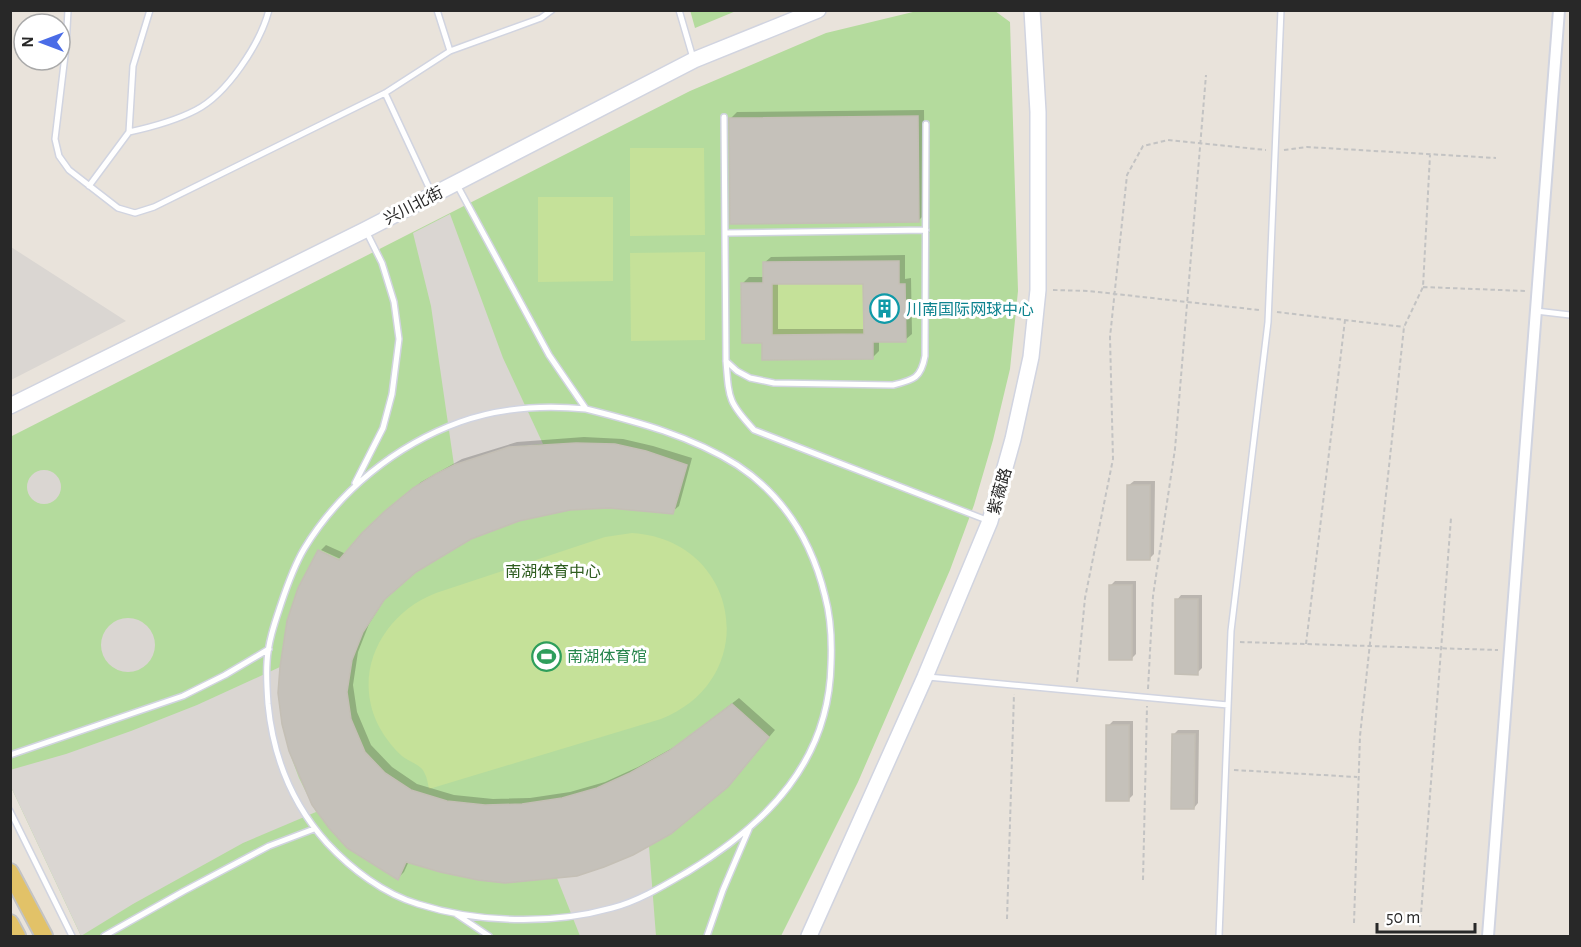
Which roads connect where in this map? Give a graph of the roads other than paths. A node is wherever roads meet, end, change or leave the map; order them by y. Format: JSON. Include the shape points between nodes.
{"nodes":[{"id":1,"x":68,"y":10,"type":"edge"},
{"id":2,"x":150,"y":10,"type":"edge"},
{"id":3,"x":269,"y":10,"type":"edge"},
{"id":4,"x":437,"y":10,"type":"edge"},
{"id":5,"x":552,"y":10,"type":"edge"},
{"id":6,"x":679,"y":10,"type":"edge"},
{"id":7,"x":818,"y":10,"type":"edge"},
{"id":8,"x":1032,"y":10,"type":"edge"},
{"id":9,"x":1281,"y":10,"type":"edge"},
{"id":10,"x":1559,"y":10,"type":"edge"},
{"id":11,"x":450,"y":51,"type":"junction"},
{"id":12,"x":694,"y":60,"type":"junction"},
{"id":13,"x":385,"y":93,"type":"junction"},
{"id":14,"x":724,"y":117,"type":"dead end"},
{"id":15,"x":926,"y":124,"type":"dead end"},
{"id":16,"x":129,"y":132,"type":"junction"},
{"id":17,"x":456,"y":183,"type":"junction"},
{"id":18,"x":89,"y":186,"type":"junction"},
{"id":19,"x":432,"y":195,"type":"junction"},
{"id":20,"x":365,"y":230,"type":"junction"},
{"id":21,"x":926,"y":230,"type":"junction"},
{"id":22,"x":725,"y":233,"type":"junction"},
{"id":23,"x":1536,"y":311,"type":"junction"},
{"id":24,"x":1570,"y":315,"type":"edge"},
{"id":25,"x":726,"y":361,"type":"junction"},
{"id":26,"x":10,"y":406,"type":"edge"},
{"id":27,"x":586,"y":409,"type":"junction"},
{"id":28,"x":352,"y":488,"type":"junction"},
{"id":29,"x":990,"y":521,"type":"junction"},
{"id":30,"x":269,"y":649,"type":"junction"},
{"id":31,"x":925,"y":677,"type":"junction"},
{"id":32,"x":1228,"y":705,"type":"junction"},
{"id":33,"x":10,"y":755,"type":"edge"},
{"id":34,"x":10,"y":811,"type":"edge"},
{"id":35,"x":314,"y":828,"type":"junction"},
{"id":36,"x":750,"y":828,"type":"junction"},
{"id":37,"x":10,"y":872,"type":"edge"},
{"id":38,"x":455,"y":913,"type":"junction"},
{"id":39,"x":10,"y":923,"type":"edge"},
{"id":40,"x":17,"y":936,"type":"edge"},
{"id":41,"x":44,"y":936,"type":"edge"},
{"id":42,"x":72,"y":936,"type":"edge"},
{"id":43,"x":104,"y":936,"type":"edge"},
{"id":44,"x":489,"y":936,"type":"edge"},
{"id":45,"x":707,"y":936,"type":"edge"},
{"id":46,"x":809,"y":936,"type":"edge"},
{"id":47,"x":1219,"y":936,"type":"edge"},
{"id":48,"x":1488,"y":936,"type":"edge"}],
"edges":[{"from":1,"to":18,"type":"lane","via":[[55,139],[59,156],[69,170]]},
{"from":2,"to":16,"type":"lane","via":[[133,66]]},
{"from":3,"to":16,"type":"lane","via":[[253,50],[227,85],[198,110],[165,124]]},
{"from":4,"to":11,"type":"lane"},
{"from":5,"to":11,"type":"lane","via":[[541,18]]},
{"from":6,"to":12,"type":"lane"},
{"from":7,"to":12,"type":"main road","name":"兴川北街"},
{"from":8,"to":29,"type":"main road","name":"紫薇路","via":[[1038,112],[1038,290],[1031,357]]},
{"from":9,"to":32,"type":"lane","via":[[1269,311],[1231,642]]},
{"from":10,"to":23,"type":"street"},
{"from":11,"to":13,"type":"lane"},
{"from":12,"to":17,"type":"main road","name":"兴川北街"},
{"from":13,"to":18,"type":"lane","via":[[135,213],[118,208]]},
{"from":13,"to":19,"type":"lane"},
{"from":14,"to":22,"type":"lane"},
{"from":15,"to":21,"type":"lane"},
{"from":16,"to":18,"type":"lane"},
{"from":17,"to":19,"type":"main road","name":"兴川北街"},
{"from":17,"to":27,"type":"lane","via":[[549,355]]},
{"from":19,"to":20,"type":"main road","name":"兴川北街"},
{"from":20,"to":26,"type":"main road","name":"兴川北街"},
{"from":20,"to":28,"type":"lane","via":[[382,263],[394,302],[399,339],[383,428]]},
{"from":21,"to":22,"type":"lane"},
{"from":21,"to":25,"type":"lane","via":[[925,356],[922,371],[911,381],[893,385],[774,383],[750,378]]},
{"from":22,"to":25,"type":"lane"},
{"from":23,"to":24,"type":"lane"},
{"from":23,"to":48,"type":"street"},
{"from":25,"to":29,"type":"lane","via":[[729,394],[735,410],[754,430]]},
{"from":27,"to":28,"type":"lane","via":[[530,408],[464,420],[399,453]]},
{"from":27,"to":36,"type":"lane","via":[[672,433],[739,467],[790,514],[808,543],[828,607],[831,646],[822,726],[808,759],[777,801]]},
{"from":28,"to":30,"type":"lane","via":[[303,551],[274,623]]},
{"from":29,"to":31,"type":"main road","name":"紫薇路"},
{"from":30,"to":33,"type":"lane","via":[[183,696]]},
{"from":30,"to":35,"type":"lane","via":[[267,685],[274,746],[299,806]]},
{"from":31,"to":32,"type":"lane"},
{"from":31,"to":46,"type":"main road","name":"紫薇路"},
{"from":32,"to":47,"type":"lane"},
{"from":34,"to":42,"type":"lane"},
{"from":35,"to":38,"type":"lane","via":[[338,854],[392,894]]},
{"from":35,"to":43,"type":"lane","via":[[269,846]]},
{"from":36,"to":38,"type":"lane","via":[[660,888],[614,908],[535,919]]},
{"from":36,"to":45,"type":"lane"},
{"from":37,"to":41,"type":"main road"},
{"from":38,"to":44,"type":"lane"},
{"from":39,"to":40,"type":"main road"}]}
